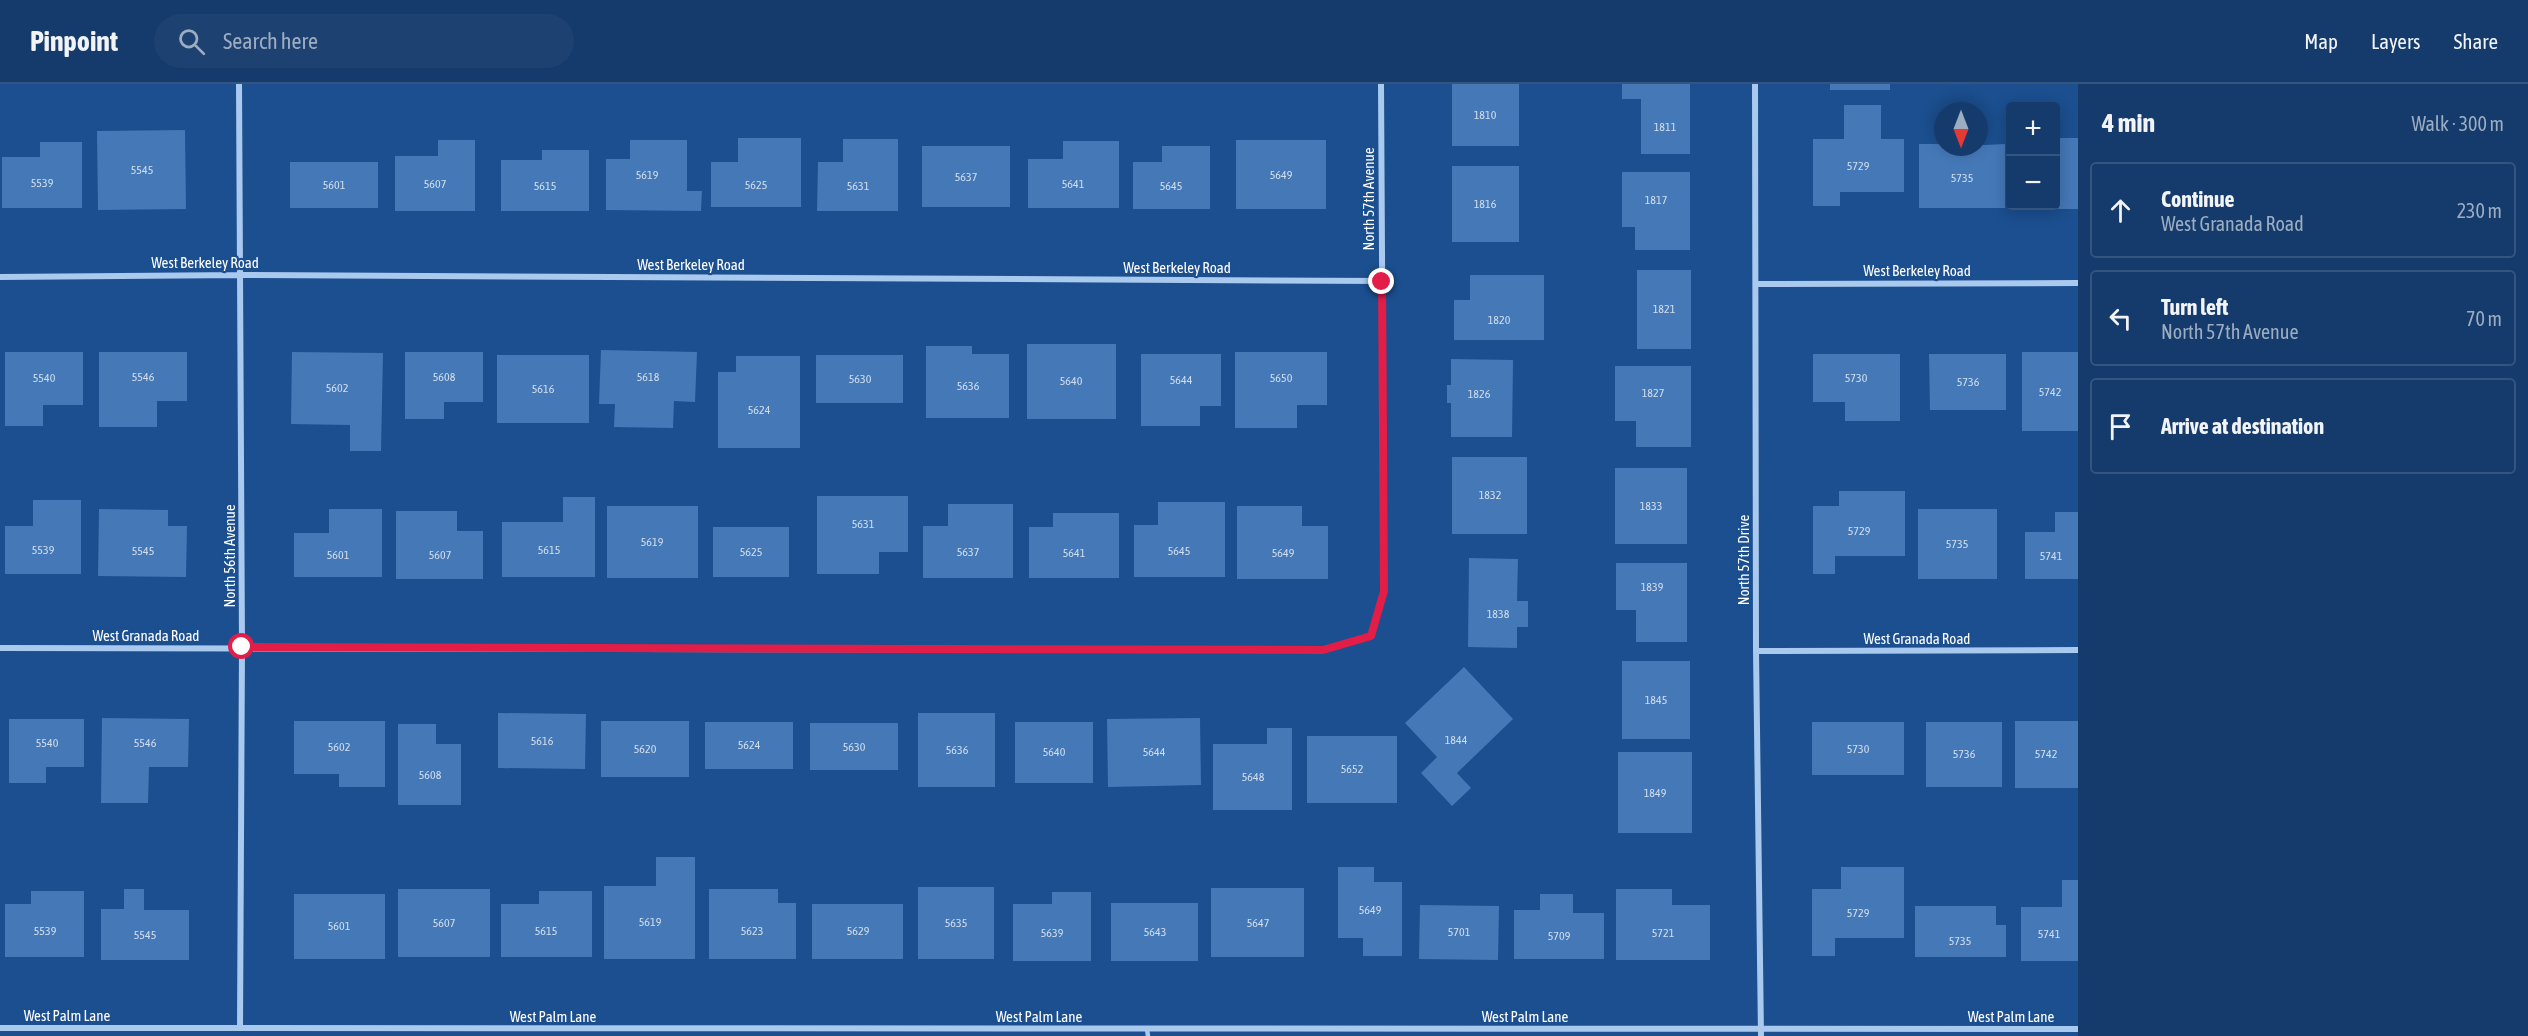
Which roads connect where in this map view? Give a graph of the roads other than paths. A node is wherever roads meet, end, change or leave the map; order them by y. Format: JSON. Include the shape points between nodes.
{"nodes":[{"id":1,"x":239,"y":84,"type":"edge"},
{"id":2,"x":1381,"y":84,"type":"edge"},
{"id":3,"x":1755,"y":84,"type":"edge"},
{"id":4,"x":241,"y":275,"type":"junction"},
{"id":5,"x":0,"y":277,"type":"edge"},
{"id":6,"x":1382,"y":282,"type":"junction"},
{"id":7,"x":2078,"y":283,"type":"edge"},
{"id":8,"x":1756,"y":284,"type":"junction"},
{"id":9,"x":1371,"y":636,"type":"joint"},
{"id":10,"x":242,"y":647,"type":"junction"},
{"id":11,"x":0,"y":648,"type":"edge"},
{"id":12,"x":2078,"y":650,"type":"edge"},
{"id":13,"x":1756,"y":651,"type":"junction"},
{"id":14,"x":0,"y":1028,"type":"edge"},
{"id":15,"x":40,"y":1028,"type":"junction"},
{"id":16,"x":240,"y":1028,"type":"junction"},
{"id":17,"x":470,"y":1028,"type":"junction"},
{"id":18,"x":2078,"y":1029,"type":"edge"},
{"id":19,"x":711,"y":1032,"type":"edge"},
{"id":20,"x":937,"y":1032,"type":"edge"},
{"id":21,"x":1147,"y":1032,"type":"edge"},
{"id":22,"x":1354,"y":1032,"type":"edge"},
{"id":23,"x":1550,"y":1032,"type":"edge"},
{"id":24,"x":1761,"y":1032,"type":"edge"},
{"id":25,"x":2023,"y":1033,"type":"edge"},
{"id":26,"x":40,"y":1036,"type":"edge"},
{"id":27,"x":471,"y":1036,"type":"edge"}],
"edges":[{"from":1,"to":4,"type":"street","name":"North 56th Avenue"},
{"from":2,"to":6,"type":"street","name":"North 57th Avenue"},
{"from":3,"to":8,"type":"street","name":"North 57th Drive"},
{"from":4,"to":5,"type":"street","name":"West Berkeley Road"},
{"from":4,"to":6,"type":"street","name":"West Berkeley Road"},
{"from":4,"to":10,"type":"street","name":"North 56th Avenue"},
{"from":6,"to":9,"type":"street","name":"North 57th Avenue","via":[[1384,591]]},
{"from":7,"to":8,"type":"street","name":"West Berkeley Road"},
{"from":8,"to":13,"type":"street","name":"North 57th Drive"},
{"from":9,"to":10,"type":"street","name":"West Granada Road","via":[[1323,650]]},
{"from":10,"to":11,"type":"street","name":"West Granada Road"},
{"from":10,"to":16,"type":"street","name":"North 56th Avenue"},
{"from":12,"to":13,"type":"street","name":"West Granada Road"},
{"from":13,"to":24,"type":"street","name":"North 57th Drive"},
{"from":14,"to":15,"type":"street","name":"West Palm Lane"},
{"from":15,"to":16,"type":"street","name":"West Palm Lane"},
{"from":15,"to":26,"type":"street"},
{"from":16,"to":17,"type":"street","name":"West Palm Lane"},
{"from":17,"to":19,"type":"street","name":"West Palm Lane"},
{"from":17,"to":27,"type":"street"},
{"from":18,"to":25,"type":"street","name":"West Palm Lane"},
{"from":19,"to":20,"type":"street","name":"West Palm Lane"},
{"from":20,"to":21,"type":"street","name":"West Palm Lane"},
{"from":21,"to":22,"type":"street","name":"West Palm Lane"},
{"from":22,"to":23,"type":"street","name":"West Palm Lane"},
{"from":23,"to":24,"type":"street","name":"West Palm Lane"},
{"from":24,"to":25,"type":"street","name":"West Palm Lane"}]}
